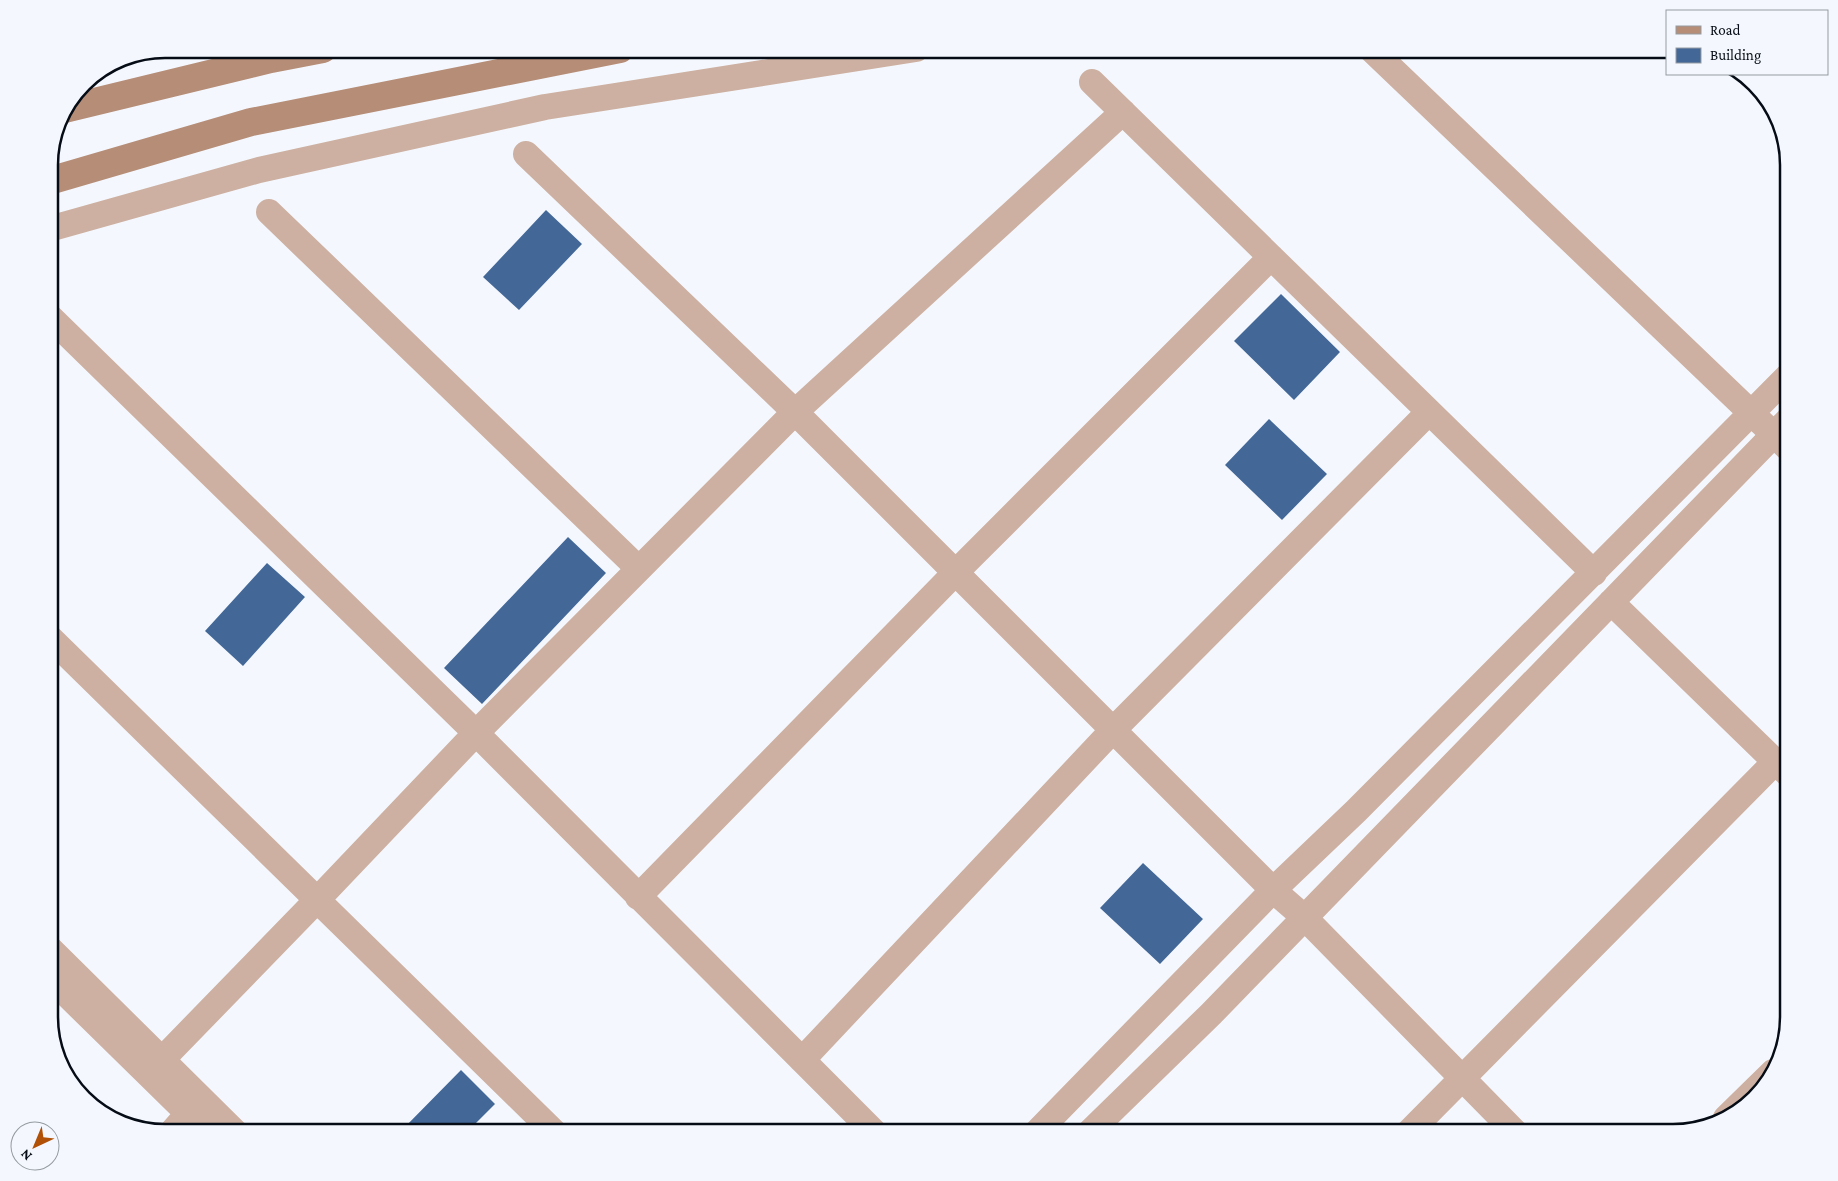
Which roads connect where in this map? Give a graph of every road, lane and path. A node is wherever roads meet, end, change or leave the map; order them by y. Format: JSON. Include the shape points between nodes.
{"nodes":[{"id":1,"x":271,"y":58,"type":"edge"},
{"id":2,"x":575,"y":58,"type":"edge"},
{"id":3,"x":857,"y":58,"type":"edge"},
{"id":4,"x":1380,"y":58,"type":"edge"},
{"id":5,"x":1092,"y":82,"type":"dead end"},
{"id":6,"x":74,"y":107,"type":"edge"},
{"id":7,"x":1123,"y":112,"type":"junction"},
{"id":8,"x":526,"y":154,"type":"dead end"},
{"id":9,"x":58,"y":178,"type":"edge"},
{"id":10,"x":269,"y":212,"type":"dead end"},
{"id":11,"x":58,"y":226,"type":"edge"},
{"id":12,"x":1271,"y":257,"type":"junction"},
{"id":13,"x":58,"y":325,"type":"edge"},
{"id":14,"x":1780,"y":384,"type":"edge"},
{"id":15,"x":1752,"y":411,"type":"junction"},
{"id":16,"x":795,"y":412,"type":"junction"},
{"id":17,"x":1429,"y":412,"type":"junction"},
{"id":18,"x":1780,"y":431,"type":"edge"},
{"id":19,"x":1780,"y":438,"type":"edge"},
{"id":20,"x":639,"y":569,"type":"junction"},
{"id":21,"x":955,"y":573,"type":"junction"},
{"id":22,"x":1594,"y":573,"type":"junction"},
{"id":23,"x":1612,"y":602,"type":"junction"},
{"id":24,"x":58,"y":646,"type":"edge"},
{"id":25,"x":1113,"y":730,"type":"junction"},
{"id":26,"x":476,"y":734,"type":"junction"},
{"id":27,"x":1780,"y":765,"type":"edge"},
{"id":28,"x":1780,"y":771,"type":"edge"},
{"id":29,"x":1273,"y":890,"type":"junction"},
{"id":30,"x":638,"y":897,"type":"junction"},
{"id":31,"x":317,"y":900,"type":"junction"},
{"id":32,"x":1304,"y":917,"type":"junction"},
{"id":33,"x":58,"y":958,"type":"edge"},
{"id":34,"x":58,"y":985,"type":"edge"},
{"id":35,"x":802,"y":1060,"type":"junction"},
{"id":36,"x":155,"y":1067,"type":"junction"},
{"id":37,"x":1463,"y":1079,"type":"junction"},
{"id":38,"x":187,"y":1115,"type":"edge"},
{"id":39,"x":198,"y":1124,"type":"edge"},
{"id":40,"x":212,"y":1124,"type":"edge"},
{"id":41,"x":546,"y":1124,"type":"edge"},
{"id":42,"x":866,"y":1124,"type":"edge"},
{"id":43,"x":1045,"y":1124,"type":"edge"},
{"id":44,"x":1098,"y":1124,"type":"edge"},
{"id":45,"x":1417,"y":1124,"type":"edge"},
{"id":46,"x":1507,"y":1124,"type":"edge"}],
"edges":[{"from":1,"to":6,"type":"main road"},
{"from":2,"to":9,"type":"main road","via":[[251,122]]},
{"from":3,"to":11,"type":"street","via":[[544,106],[259,170]]},
{"from":4,"to":15,"type":"street"},
{"from":5,"to":7,"type":"street"},
{"from":7,"to":12,"type":"street"},
{"from":7,"to":16,"type":"street"},
{"from":8,"to":16,"type":"street"},
{"from":10,"to":20,"type":"street"},
{"from":12,"to":17,"type":"street"},
{"from":12,"to":21,"type":"street"},
{"from":13,"to":26,"type":"street"},
{"from":14,"to":15,"type":"street"},
{"from":15,"to":18,"type":"street"},
{"from":15,"to":22,"type":"street"},
{"from":16,"to":20,"type":"street"},
{"from":16,"to":21,"type":"street"},
{"from":17,"to":22,"type":"street"},
{"from":17,"to":25,"type":"street"},
{"from":19,"to":23,"type":"street"},
{"from":20,"to":26,"type":"street"},
{"from":21,"to":25,"type":"street"},
{"from":21,"to":30,"type":"street"},
{"from":22,"to":29,"type":"street"},
{"from":23,"to":27,"type":"street"},
{"from":23,"to":32,"type":"street"},
{"from":24,"to":31,"type":"street"},
{"from":25,"to":29,"type":"street"},
{"from":25,"to":35,"type":"street"},
{"from":26,"to":30,"type":"street"},
{"from":26,"to":31,"type":"street"},
{"from":28,"to":37,"type":"street"},
{"from":29,"to":32,"type":"street"},
{"from":29,"to":43,"type":"street"},
{"from":30,"to":35,"type":"street"},
{"from":31,"to":36,"type":"street"},
{"from":31,"to":41,"type":"street"},
{"from":32,"to":37,"type":"street"},
{"from":32,"to":44,"type":"street"},
{"from":33,"to":36,"type":"street"},
{"from":34,"to":36,"type":"street"},
{"from":35,"to":42,"type":"street"},
{"from":36,"to":38,"type":"street"},
{"from":37,"to":45,"type":"street"},
{"from":37,"to":46,"type":"street"},
{"from":38,"to":39,"type":"street"},
{"from":38,"to":40,"type":"street"}]}
